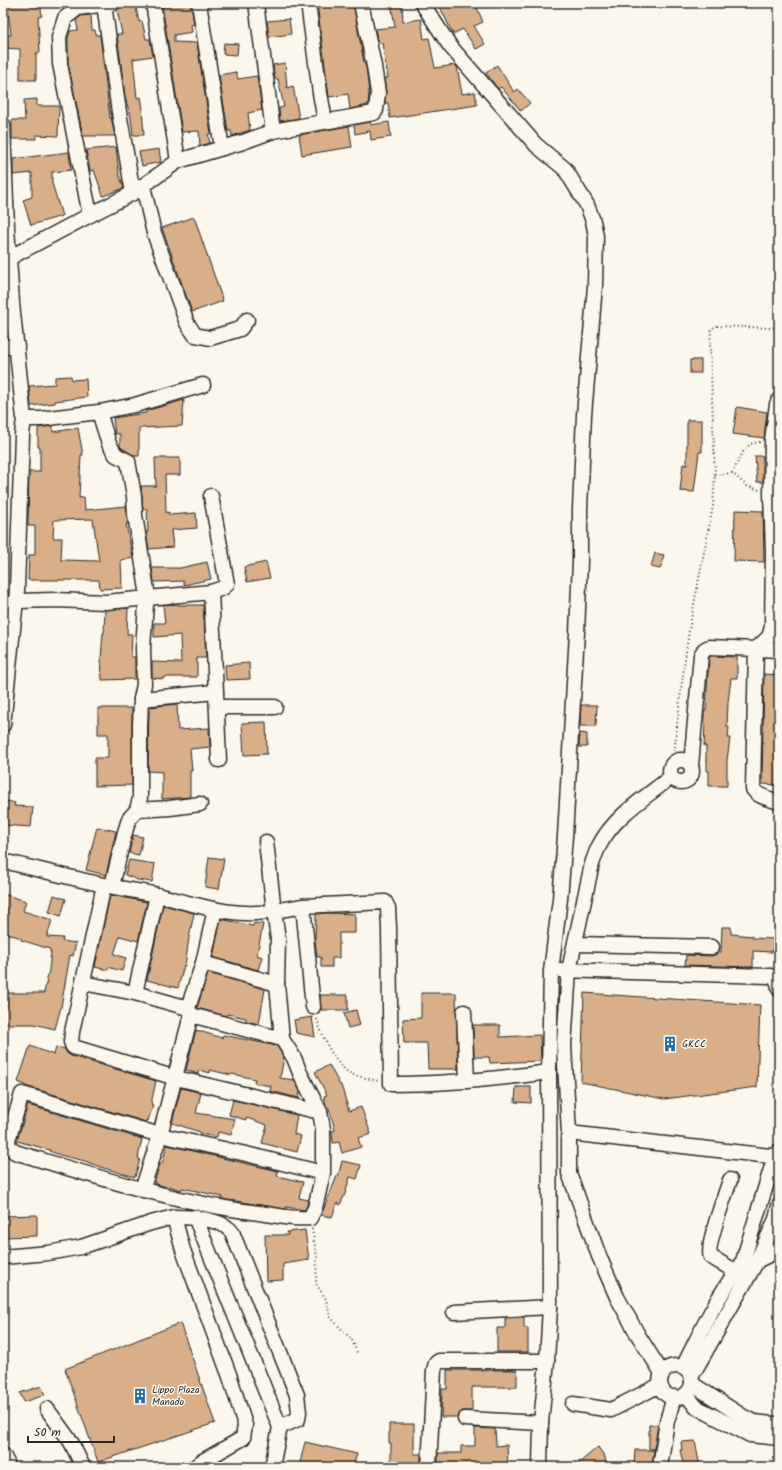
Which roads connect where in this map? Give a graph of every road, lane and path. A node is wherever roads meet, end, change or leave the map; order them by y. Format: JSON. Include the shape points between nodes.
{"nodes":[{"id":1,"x":153,"y":3,"type":"edge"},
{"id":2,"x":199,"y":3,"type":"edge"},
{"id":3,"x":256,"y":3,"type":"edge"},
{"id":4,"x":308,"y":3,"type":"edge"},
{"id":5,"x":361,"y":3,"type":"edge"},
{"id":6,"x":422,"y":3,"type":"edge"},
{"id":7,"x":109,"y":4,"type":"edge"},
{"id":8,"x":324,"y":122,"type":"junction"},
{"id":9,"x":3,"y":124,"type":"edge"},
{"id":10,"x":273,"y":131,"type":"junction"},
{"id":11,"x":222,"y":148,"type":"junction"},
{"id":12,"x":178,"y":160,"type":"junction"},
{"id":13,"x":4,"y":177,"type":"edge"},
{"id":14,"x":138,"y":190,"type":"junction"},
{"id":15,"x":90,"y":215,"type":"junction"},
{"id":16,"x":9,"y":258,"type":"junction"},
{"id":17,"x":247,"y":320,"type":"dead end"},
{"id":18,"x":779,"y":325,"type":"edge"},
{"id":19,"x":10,"y":347,"type":"edge"},
{"id":20,"x":203,"y":385,"type":"dead end"},
{"id":21,"x":779,"y":400,"type":"edge"},
{"id":22,"x":99,"y":412,"type":"junction"},
{"id":23,"x":24,"y":419,"type":"junction"},
{"id":24,"x":772,"y":440,"type":"junction"},
{"id":25,"x":732,"y":473,"type":"junction"},
{"id":26,"x":715,"y":475,"type":"junction"},
{"id":27,"x":771,"y":493,"type":"junction"},
{"id":28,"x":211,"y":496,"type":"dead end"},
{"id":29,"x":211,"y":592,"type":"junction"},
{"id":30,"x":146,"y":598,"type":"junction"},
{"id":31,"x":16,"y":601,"type":"junction"},
{"id":32,"x":756,"y":649,"type":"junction"},
{"id":33,"x":779,"y":650,"type":"edge"},
{"id":34,"x":216,"y":692,"type":"junction"},
{"id":35,"x":142,"y":699,"type":"junction"},
{"id":36,"x":217,"y":707,"type":"junction"},
{"id":37,"x":275,"y":707,"type":"dead end"},
{"id":38,"x":3,"y":725,"type":"edge"},
{"id":39,"x":219,"y":760,"type":"dead end"},
{"id":40,"x":673,"y":763,"type":"junction"},
{"id":41,"x":691,"y":765,"type":"junction"},
{"id":42,"x":671,"y":777,"type":"junction"},
{"id":43,"x":779,"y":802,"type":"edge"},
{"id":44,"x":200,"y":804,"type":"dead end"},
{"id":45,"x":138,"y":810,"type":"junction"},
{"id":46,"x":266,"y":842,"type":"dead end"},
{"id":47,"x":3,"y":861,"type":"edge"},
{"id":48,"x":108,"y":886,"type":"junction"},
{"id":49,"x":157,"y":895,"type":"junction"},
{"id":50,"x":303,"y":906,"type":"junction"},
{"id":51,"x":215,"y":909,"type":"junction"},
{"id":52,"x":274,"y":911,"type":"junction"},
{"id":53,"x":575,"y":944,"type":"junction"},
{"id":54,"x":712,"y":947,"type":"dead end"},
{"id":55,"x":203,"y":963,"type":"junction"},
{"id":56,"x":552,"y":970,"type":"junction"},
{"id":57,"x":569,"y":970,"type":"junction"},
{"id":58,"x":83,"y":983,"type":"junction"},
{"id":59,"x":277,"y":984,"type":"junction"},
{"id":60,"x":779,"y":988,"type":"edge"},
{"id":61,"x":135,"y":993,"type":"junction"},
{"id":62,"x":313,"y":1006,"type":"joint"},
{"id":63,"x":190,"y":1012,"type":"junction"},
{"id":64,"x":464,"y":1012,"type":"dead end"},
{"id":65,"x":282,"y":1039,"type":"junction"},
{"id":66,"x":549,"y":1072,"type":"junction"},
{"id":67,"x":176,"y":1078,"type":"junction"},
{"id":68,"x":467,"y":1081,"type":"junction"},
{"id":69,"x":391,"y":1084,"type":"junction"},
{"id":70,"x":320,"y":1112,"type":"junction"},
{"id":71,"x":569,"y":1133,"type":"junction"},
{"id":72,"x":160,"y":1135,"type":"junction"},
{"id":73,"x":778,"y":1155,"type":"edge"},
{"id":74,"x":323,"y":1173,"type":"junction"},
{"id":75,"x":730,"y":1180,"type":"dead end"},
{"id":76,"x":142,"y":1190,"type":"junction"},
{"id":77,"x":778,"y":1215,"type":"edge"},
{"id":78,"x":174,"y":1217,"type":"junction"},
{"id":79,"x":195,"y":1217,"type":"junction"},
{"id":80,"x":310,"y":1218,"type":"junction"},
{"id":81,"x":779,"y":1250,"type":"edge"},
{"id":82,"x":3,"y":1257,"type":"edge"},
{"id":83,"x":757,"y":1261,"type":"junction"},
{"id":84,"x":739,"y":1268,"type":"junction"},
{"id":85,"x":550,"y":1307,"type":"junction"},
{"id":86,"x":454,"y":1312,"type":"dead end"},
{"id":87,"x":358,"y":1356,"type":"dead end"},
{"id":88,"x":547,"y":1361,"type":"junction"},
{"id":89,"x":661,"y":1379,"type":"junction"},
{"id":90,"x":685,"y":1384,"type":"junction"},
{"id":91,"x":573,"y":1404,"type":"dead end"},
{"id":92,"x":47,"y":1409,"type":"dead end"},
{"id":93,"x":465,"y":1420,"type":"dead end"},
{"id":94,"x":541,"y":1423,"type":"junction"},
{"id":95,"x":779,"y":1424,"type":"edge"},
{"id":96,"x":280,"y":1428,"type":"junction"},
{"id":97,"x":779,"y":1438,"type":"edge"},
{"id":98,"x":3,"y":1455,"type":"edge"},
{"id":99,"x":198,"y":1464,"type":"edge"},
{"id":100,"x":9,"y":1467,"type":"edge"},
{"id":101,"x":83,"y":1467,"type":"edge"},
{"id":102,"x":272,"y":1467,"type":"edge"},
{"id":103,"x":429,"y":1467,"type":"edge"},
{"id":104,"x":540,"y":1467,"type":"edge"},
{"id":105,"x":660,"y":1467,"type":"edge"}],
"edges":[{"from":1,"to":12,"type":"street"},
{"from":2,"to":11,"type":"street"},
{"from":3,"to":10,"type":"street"},
{"from":4,"to":8,"type":"street"},
{"from":5,"to":8,"type":"street","via":[[378,93],[376,110],[374,113]]},
{"from":6,"to":56,"type":"street","via":[[450,46],[536,145],[565,169],[587,205],[596,236],[595,286],[584,415],[577,633],[560,899]]},
{"from":7,"to":14,"type":"street","via":[[119,112]]},
{"from":7,"to":15,"type":"street","via":[[78,8],[71,12],[65,18],[59,37],[60,64]]},
{"from":8,"to":10,"type":"street"},
{"from":9,"to":13,"type":"street"},
{"from":10,"to":11,"type":"street"},
{"from":11,"to":12,"type":"street"},
{"from":12,"to":14,"type":"street"},
{"from":13,"to":16,"type":"street"},
{"from":14,"to":15,"type":"street"},
{"from":14,"to":17,"type":"street","via":[[187,323],[195,335],[210,338],[240,330]]},
{"from":15,"to":16,"type":"street"},
{"from":16,"to":19,"type":"street"},
{"from":18,"to":26,"type":"path","via":[[772,328],[717,326],[711,329]]},
{"from":19,"to":23,"type":"street"},
{"from":20,"to":22,"type":"street","via":[[135,405]]},
{"from":21,"to":24,"type":"street"},
{"from":22,"to":23,"type":"street"},
{"from":22,"to":30,"type":"street","via":[[109,444],[116,455],[128,461],[147,585]]},
{"from":23,"to":31,"type":"street"},
{"from":24,"to":25,"type":"path","via":[[750,444]]},
{"from":24,"to":27,"type":"street"},
{"from":25,"to":26,"type":"path"},
{"from":25,"to":27,"type":"path","via":[[747,486]]},
{"from":26,"to":40,"type":"path","via":[[713,506],[689,630]]},
{"from":27,"to":32,"type":"street","via":[[772,627],[769,637]]},
{"from":28,"to":29,"type":"street","via":[[227,584]]},
{"from":29,"to":30,"type":"street"},
{"from":29,"to":34,"type":"street"},
{"from":30,"to":31,"type":"street","via":[[106,602]]},
{"from":30,"to":35,"type":"street"},
{"from":31,"to":38,"type":"street"},
{"from":32,"to":33,"type":"street"},
{"from":32,"to":41,"type":"street","via":[[709,647],[701,655]]},
{"from":32,"to":43,"type":"street","via":[[753,789],[767,799]]},
{"from":34,"to":35,"type":"street"},
{"from":34,"to":36,"type":"street"},
{"from":35,"to":45,"type":"street"},
{"from":36,"to":37,"type":"street"},
{"from":36,"to":39,"type":"street"},
{"from":40,"to":41,"type":"street","via":[[683,760]]},
{"from":40,"to":42,"type":"street","via":[[669,772]]},
{"from":41,"to":42,"type":"street","via":[[692,774],[687,781],[678,783]]},
{"from":42,"to":53,"type":"street","via":[[624,814],[598,848],[592,864]]},
{"from":44,"to":45,"type":"street"},
{"from":45,"to":48,"type":"street","via":[[129,819]]},
{"from":46,"to":52,"type":"street"},
{"from":47,"to":48,"type":"street"},
{"from":48,"to":49,"type":"street"},
{"from":48,"to":58,"type":"street","via":[[93,933]]},
{"from":49,"to":51,"type":"street"},
{"from":49,"to":61,"type":"street"},
{"from":50,"to":52,"type":"street"},
{"from":50,"to":62,"type":"street"},
{"from":50,"to":69,"type":"street","via":[[385,902],[387,905]]},
{"from":51,"to":52,"type":"street","via":[[253,914]]},
{"from":51,"to":55,"type":"street"},
{"from":52,"to":59,"type":"street","via":[[278,939]]},
{"from":53,"to":54,"type":"street"},
{"from":53,"to":57,"type":"street"},
{"from":55,"to":59,"type":"street"},
{"from":55,"to":63,"type":"street"},
{"from":56,"to":57,"type":"street"},
{"from":56,"to":66,"type":"street"},
{"from":57,"to":60,"type":"street","via":[[770,976],[778,981]]},
{"from":57,"to":71,"type":"street","via":[[564,1046]]},
{"from":58,"to":61,"type":"street"},
{"from":58,"to":67,"type":"street","via":[[72,1032],[73,1047]]},
{"from":59,"to":65,"type":"street"},
{"from":61,"to":63,"type":"street"},
{"from":62,"to":69,"type":"path","via":[[318,1025],[340,1066],[352,1074]]},
{"from":63,"to":65,"type":"street"},
{"from":63,"to":67,"type":"street"},
{"from":64,"to":68,"type":"street"},
{"from":65,"to":70,"type":"street"},
{"from":66,"to":68,"type":"street"},
{"from":66,"to":85,"type":"street"},
{"from":67,"to":70,"type":"street"},
{"from":67,"to":72,"type":"street"},
{"from":68,"to":69,"type":"street"},
{"from":70,"to":74,"type":"street","via":[[323,1129]]},
{"from":71,"to":73,"type":"street"},
{"from":71,"to":89,"type":"street","via":[[568,1173],[599,1256],[617,1297]]},
{"from":72,"to":74,"type":"street"},
{"from":72,"to":76,"type":"street"},
{"from":72,"to":76,"type":"street","via":[[22,1094],[14,1117],[8,1140],[9,1147],[15,1152]]},
{"from":73,"to":84,"type":"street"},
{"from":74,"to":80,"type":"street","via":[[315,1208]]},
{"from":75,"to":84,"type":"street","via":[[709,1253],[711,1257]]},
{"from":76,"to":80,"type":"street","via":[[228,1209],[289,1219]]},
{"from":77,"to":83,"type":"street"},
{"from":78,"to":79,"type":"street"},
{"from":78,"to":82,"type":"street","via":[[151,1222],[81,1246],[48,1253]]},
{"from":78,"to":99,"type":"street","via":[[183,1250],[245,1425],[243,1438]]},
{"from":79,"to":96,"type":"street"},
{"from":79,"to":96,"type":"street","via":[[229,1228],[235,1239],[297,1394],[298,1419]]},
{"from":80,"to":87,"type":"path","via":[[317,1257],[316,1284],[326,1299],[330,1317],[352,1340]]},
{"from":81,"to":83,"type":"street"},
{"from":83,"to":84,"type":"street"},
{"from":83,"to":90,"type":"street"},
{"from":84,"to":90,"type":"street","via":[[730,1278],[714,1307]]},
{"from":85,"to":86,"type":"street"},
{"from":85,"to":88,"type":"street"},
{"from":88,"to":94,"type":"street"},
{"from":88,"to":103,"type":"street","via":[[436,1363],[431,1398]]},
{"from":89,"to":90,"type":"street","via":[[663,1391],[668,1395]]},
{"from":89,"to":90,"type":"street","via":[[666,1369],[672,1366]]},
{"from":89,"to":91,"type":"street","via":[[611,1410]]},
{"from":90,"to":95,"type":"street","via":[[754,1422]]},
{"from":90,"to":97,"type":"street","via":[[696,1407],[750,1435]]},
{"from":90,"to":105,"type":"street","via":[[667,1421]]},
{"from":92,"to":101,"type":"street","via":[[71,1442]]},
{"from":93,"to":94,"type":"street"},
{"from":94,"to":104,"type":"street"},
{"from":96,"to":102,"type":"street"},
{"from":98,"to":100,"type":"street"}]}
